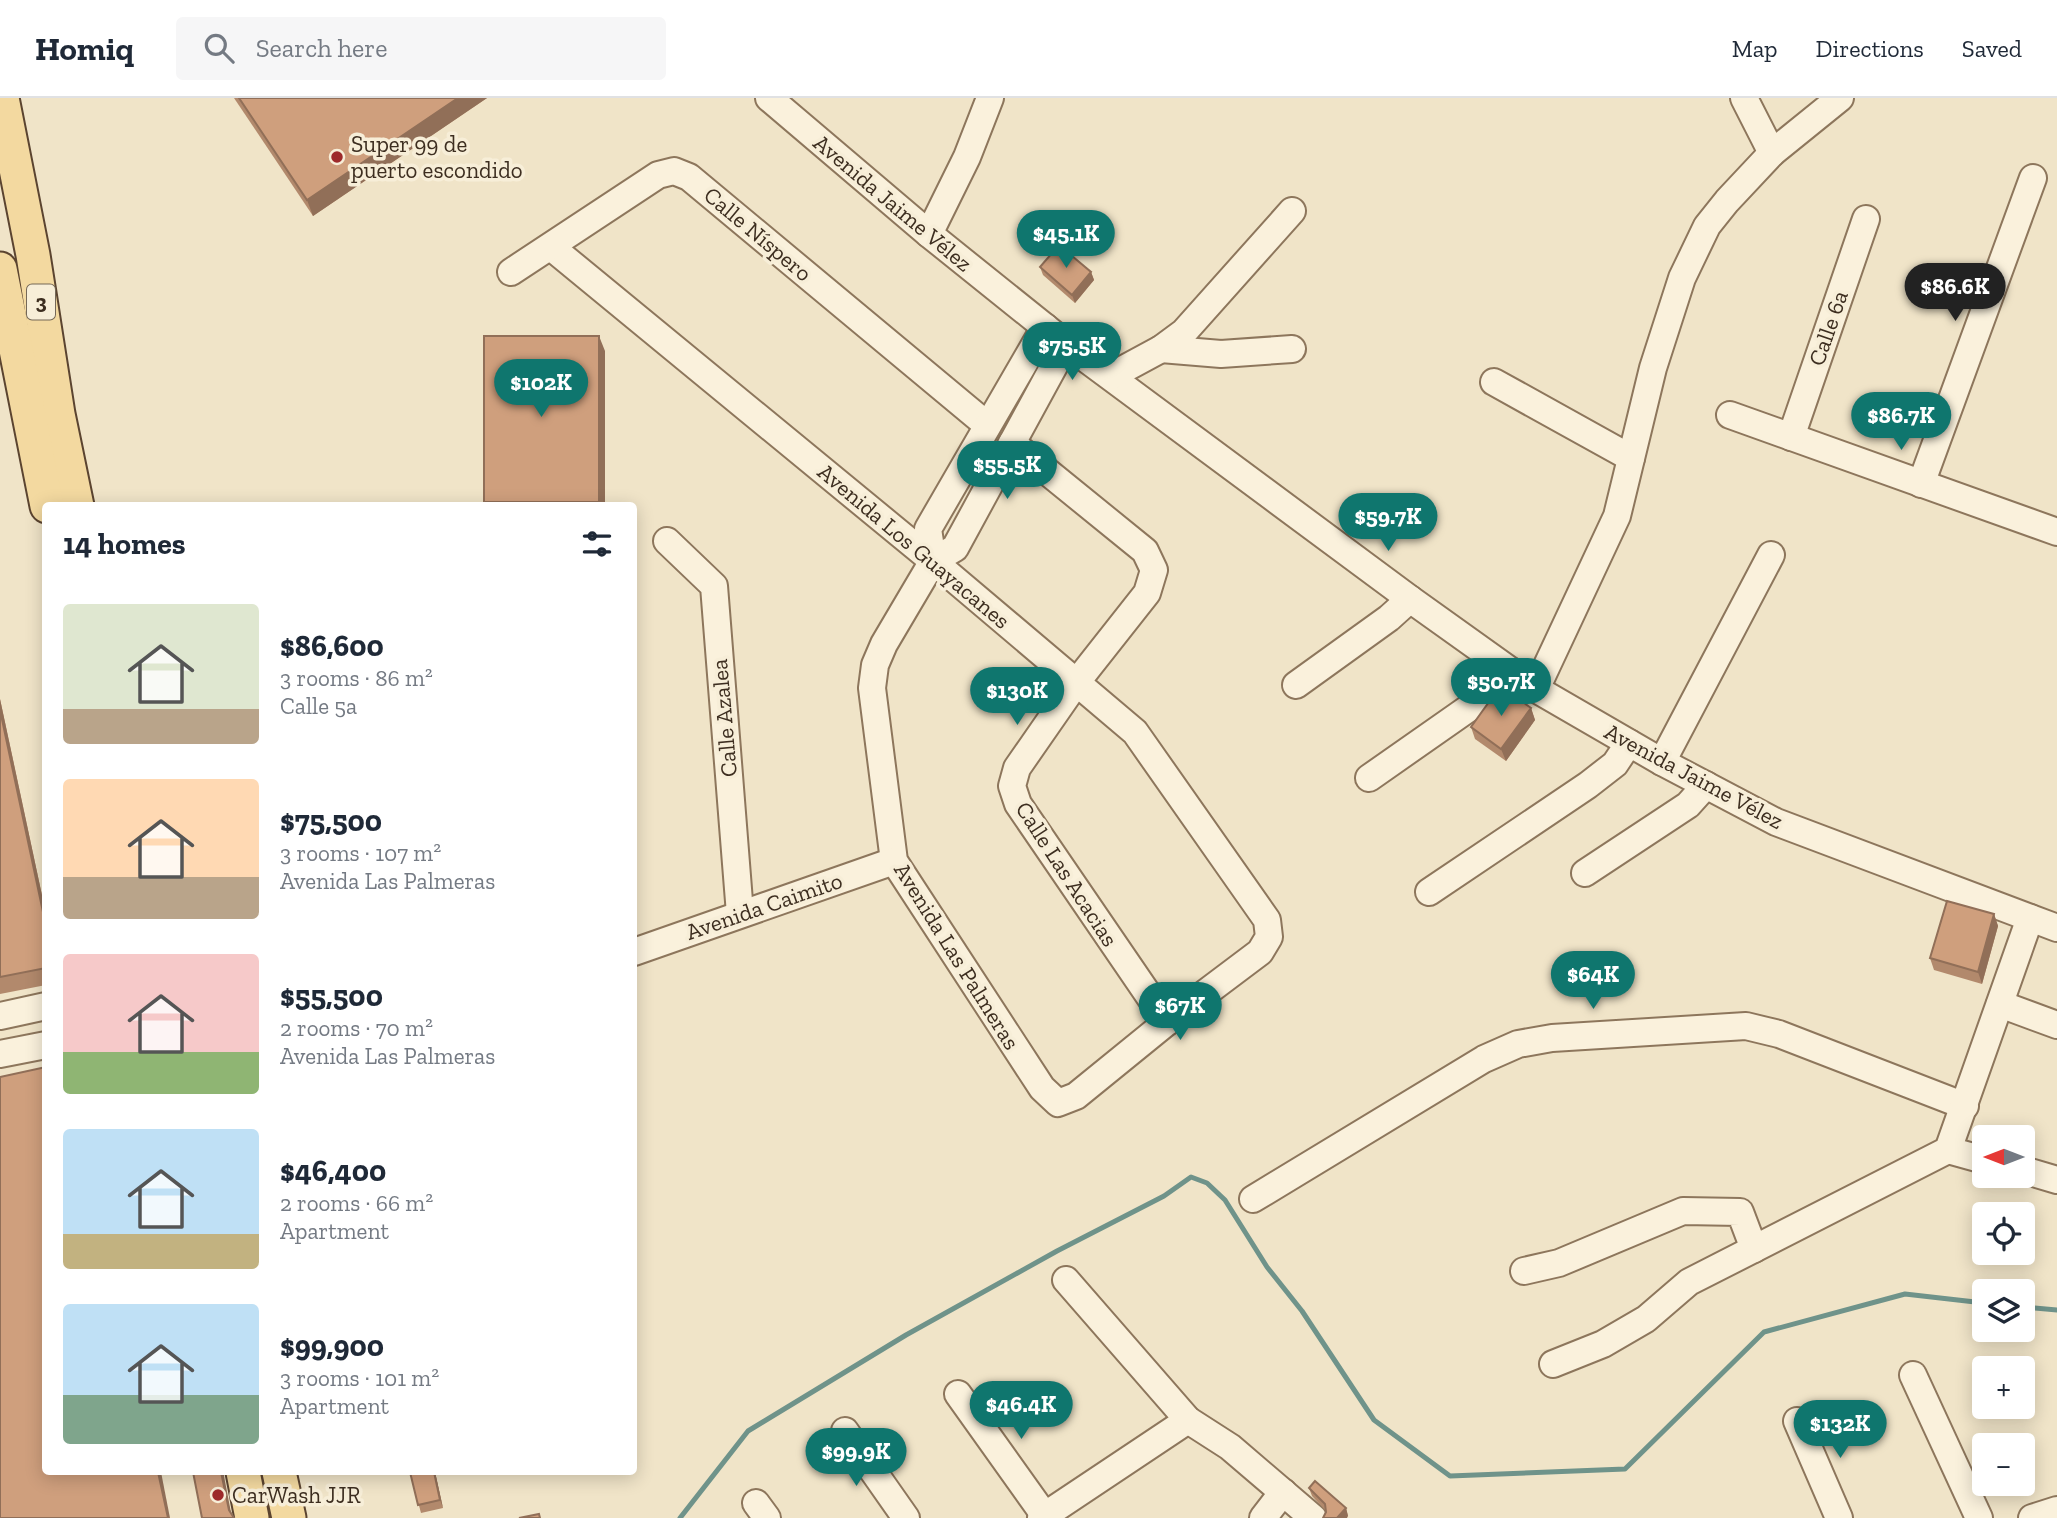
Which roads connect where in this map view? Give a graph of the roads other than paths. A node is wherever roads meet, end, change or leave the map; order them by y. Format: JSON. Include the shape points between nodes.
{"nodes":[{"id":1,"x":2,"y":98,"type":"edge"},
{"id":2,"x":768,"y":98,"type":"edge"},
{"id":3,"x":990,"y":98,"type":"edge"},
{"id":4,"x":1744,"y":98,"type":"edge"},
{"id":5,"x":1840,"y":98,"type":"edge"},
{"id":6,"x":1772,"y":153,"type":"junction"},
{"id":7,"x":2033,"y":178,"type":"dead end"},
{"id":8,"x":1292,"y":211,"type":"dead end"},
{"id":9,"x":1866,"y":219,"type":"dead end"},
{"id":10,"x":929,"y":234,"type":"junction"},
{"id":11,"x":551,"y":247,"type":"junction"},
{"id":12,"x":0,"y":269,"type":"edge"},
{"id":13,"x":511,"y":272,"type":"dead end"},
{"id":14,"x":1045,"y":327,"type":"junction"},
{"id":15,"x":1066,"y":344,"type":"junction"},
{"id":16,"x":1161,"y":349,"type":"junction"},
{"id":17,"x":1292,"y":349,"type":"dead end"},
{"id":18,"x":1111,"y":376,"type":"junction"},
{"id":19,"x":1494,"y":382,"type":"dead end"},
{"id":20,"x":1730,"y":415,"type":"dead end"},
{"id":21,"x":988,"y":425,"type":"junction"},
{"id":22,"x":1791,"y":438,"type":"junction"},
{"id":23,"x":1012,"y":443,"type":"junction"},
{"id":24,"x":1631,"y":458,"type":"junction"},
{"id":25,"x":1921,"y":484,"type":"junction"},
{"id":26,"x":46,"y":502,"type":"edge"},
{"id":27,"x":76,"y":502,"type":"edge"},
{"id":28,"x":2056,"y":529,"type":"edge"},
{"id":29,"x":667,"y":541,"type":"dead end"},
{"id":30,"x":1771,"y":555,"type":"dead end"},
{"id":31,"x":933,"y":561,"type":"junction"},
{"id":32,"x":1410,"y":599,"type":"junction"},
{"id":33,"x":1513,"y":672,"type":"junction"},
{"id":34,"x":1076,"y":683,"type":"junction"},
{"id":35,"x":1296,"y":685,"type":"dead end"},
{"id":36,"x":1536,"y":689,"type":"junction"},
{"id":37,"x":1629,"y":743,"type":"junction"},
{"id":38,"x":1662,"y":762,"type":"junction"},
{"id":39,"x":1368,"y":778,"type":"dead end"},
{"id":40,"x":1706,"y":785,"type":"junction"},
{"id":41,"x":894,"y":861,"type":"junction"},
{"id":42,"x":1585,"y":873,"type":"dead end"},
{"id":43,"x":1429,"y":891,"type":"dead end"},
{"id":44,"x":740,"y":915,"type":"junction"},
{"id":45,"x":2030,"y":918,"type":"junction"},
{"id":46,"x":2057,"y":928,"type":"edge"},
{"id":47,"x":637,"y":951,"type":"edge"},
{"id":48,"x":2000,"y":1004,"type":"junction"},
{"id":49,"x":42,"y":1007,"type":"edge"},
{"id":50,"x":0,"y":1016,"type":"edge"},
{"id":51,"x":1167,"y":1022,"type":"junction"},
{"id":52,"x":2057,"y":1025,"type":"edge"},
{"id":53,"x":42,"y":1046,"type":"edge"},
{"id":54,"x":0,"y":1055,"type":"edge"},
{"id":55,"x":1058,"y":1102,"type":"joint"},
{"id":56,"x":1965,"y":1106,"type":"junction"},
{"id":57,"x":1948,"y":1150,"type":"junction"},
{"id":58,"x":1972,"y":1157,"type":"edge"},
{"id":59,"x":2035,"y":1174,"type":"edge"},
{"id":60,"x":2057,"y":1180,"type":"edge"},
{"id":61,"x":1253,"y":1199,"type":"dead end"},
{"id":62,"x":1754,"y":1249,"type":"junction"},
{"id":63,"x":1524,"y":1271,"type":"dead end"},
{"id":64,"x":1066,"y":1280,"type":"dead end"},
{"id":65,"x":1553,"y":1364,"type":"dead end"},
{"id":66,"x":1913,"y":1375,"type":"dead end"},
{"id":67,"x":958,"y":1394,"type":"dead end"},
{"id":68,"x":1188,"y":1420,"type":"junction"},
{"id":69,"x":1797,"y":1421,"type":"dead end"},
{"id":70,"x":845,"y":1431,"type":"dead end"},
{"id":71,"x":244,"y":1475,"type":"edge"},
{"id":72,"x":280,"y":1475,"type":"edge"},
{"id":73,"x":1283,"y":1492,"type":"junction"},
{"id":74,"x":1043,"y":1517,"type":"edge"},
{"id":75,"x":253,"y":1518,"type":"edge"},
{"id":76,"x":289,"y":1518,"type":"edge"},
{"id":77,"x":906,"y":1518,"type":"edge"},
{"id":78,"x":1263,"y":1518,"type":"edge"},
{"id":79,"x":1313,"y":1518,"type":"edge"},
{"id":80,"x":1839,"y":1518,"type":"edge"},
{"id":81,"x":1979,"y":1518,"type":"edge"}],
"edges":[{"from":1,"to":27,"type":"main road","number":"3"},
{"from":2,"to":10,"type":"street","name":"Avenida Jaime Vélez"},
{"from":3,"to":10,"type":"street","via":[[967,158]]},
{"from":4,"to":6,"type":"street"},
{"from":5,"to":6,"type":"street"},
{"from":6,"to":24,"type":"street","via":[[1707,226],[1687,268],[1653,368]]},
{"from":7,"to":25,"type":"street"},
{"from":8,"to":16,"type":"street","via":[[1184,332]]},
{"from":9,"to":22,"type":"street","name":"Calle 6a"},
{"from":10,"to":14,"type":"street","name":"Avenida Jaime Vélez"},
{"from":11,"to":13,"type":"street","name":"Calle Níspero"},
{"from":11,"to":21,"type":"street","name":"Calle Níspero","via":[[658,175],[674,171],[689,177]]},
{"from":11,"to":31,"type":"street","name":"Avenida Los Guayacanes"},
{"from":12,"to":26,"type":"main road","number":"3"},
{"from":14,"to":15,"type":"street","name":"Avenida Jaime Vélez"},
{"from":14,"to":21,"type":"street"},
{"from":15,"to":18,"type":"street","name":"Avenida Jaime Vélez"},
{"from":15,"to":23,"type":"street","name":"Avenida Las Palmeras"},
{"from":16,"to":17,"type":"street","via":[[1221,354]]},
{"from":16,"to":18,"type":"street"},
{"from":18,"to":32,"type":"street","name":"Avenida Jaime Vélez"},
{"from":19,"to":24,"type":"street"},
{"from":20,"to":22,"type":"street"},
{"from":21,"to":31,"type":"street","via":[[928,529]]},
{"from":22,"to":25,"type":"street"},
{"from":23,"to":31,"type":"street","name":"Avenida Las Palmeras","via":[[955,548]]},
{"from":23,"to":34,"type":"street","name":"Calle Las Acacias","via":[[1145,551],[1154,570],[1147,593]]},
{"from":24,"to":36,"type":"street","via":[[1617,516]]},
{"from":25,"to":28,"type":"street"},
{"from":29,"to":44,"type":"street","name":"Calle Azalea","via":[[714,586]]},
{"from":30,"to":38,"type":"street"},
{"from":31,"to":34,"type":"street","name":"Avenida Los Guayacanes"},
{"from":31,"to":41,"type":"street","name":"Avenida Las Palmeras","via":[[874,665],[872,688]]},
{"from":32,"to":33,"type":"street","name":"Avenida Jaime Vélez"},
{"from":32,"to":35,"type":"street"},
{"from":33,"to":36,"type":"street","name":"Avenida Jaime Vélez"},
{"from":33,"to":39,"type":"street","via":[[1489,694]]},
{"from":34,"to":51,"type":"street","name":"Calle Las Acacias","via":[[1017,768],[1012,786],[1018,804]]},
{"from":34,"to":51,"type":"street","name":"Avenida Los Guayacanes","via":[[1135,733],[1268,920],[1269,937],[1260,952]]},
{"from":36,"to":37,"type":"street","name":"Avenida Jaime Vélez"},
{"from":37,"to":38,"type":"street","name":"Avenida Jaime Vélez"},
{"from":37,"to":43,"type":"street","via":[[1615,764],[1588,785]]},
{"from":38,"to":40,"type":"street","name":"Avenida Jaime Vélez"},
{"from":40,"to":42,"type":"street","via":[[1688,805]]},
{"from":40,"to":45,"type":"street","name":"Avenida Jaime Vélez","via":[[1776,822]]},
{"from":41,"to":44,"type":"street","name":"Avenida Caimito"},
{"from":41,"to":55,"type":"street","name":"Avenida Las Palmeras","via":[[1042,1088]]},
{"from":44,"to":47,"type":"street","name":"Avenida Caimito"},
{"from":45,"to":46,"type":"street","name":"Avenida Jaime Vélez"},
{"from":45,"to":48,"type":"street"},
{"from":48,"to":52,"type":"street"},
{"from":48,"to":56,"type":"street"},
{"from":49,"to":50,"type":"street"},
{"from":51,"to":55,"type":"street","name":"Avenida Los Guayacanes","via":[[1076,1097]]},
{"from":53,"to":54,"type":"street"},
{"from":56,"to":57,"type":"street"},
{"from":56,"to":61,"type":"street","via":[[1779,1034],[1746,1026],[1552,1038],[1518,1044],[1484,1059]]},
{"from":57,"to":58,"type":"street"},
{"from":57,"to":62,"type":"street"},
{"from":59,"to":60,"type":"street"},
{"from":62,"to":63,"type":"street","via":[[1740,1212],[1683,1211],[1559,1263]]},
{"from":62,"to":65,"type":"street","via":[[1689,1282],[1646,1319],[1603,1344]]},
{"from":64,"to":68,"type":"street"},
{"from":66,"to":81,"type":"street"},
{"from":67,"to":74,"type":"street"},
{"from":68,"to":73,"type":"street","via":[[1230,1447]]},
{"from":68,"to":74,"type":"street"},
{"from":69,"to":80,"type":"street"},
{"from":70,"to":77,"type":"street"},
{"from":71,"to":75,"type":"main road"},
{"from":72,"to":76,"type":"main road"},
{"from":73,"to":78,"type":"street"},
{"from":73,"to":79,"type":"street"}]}
